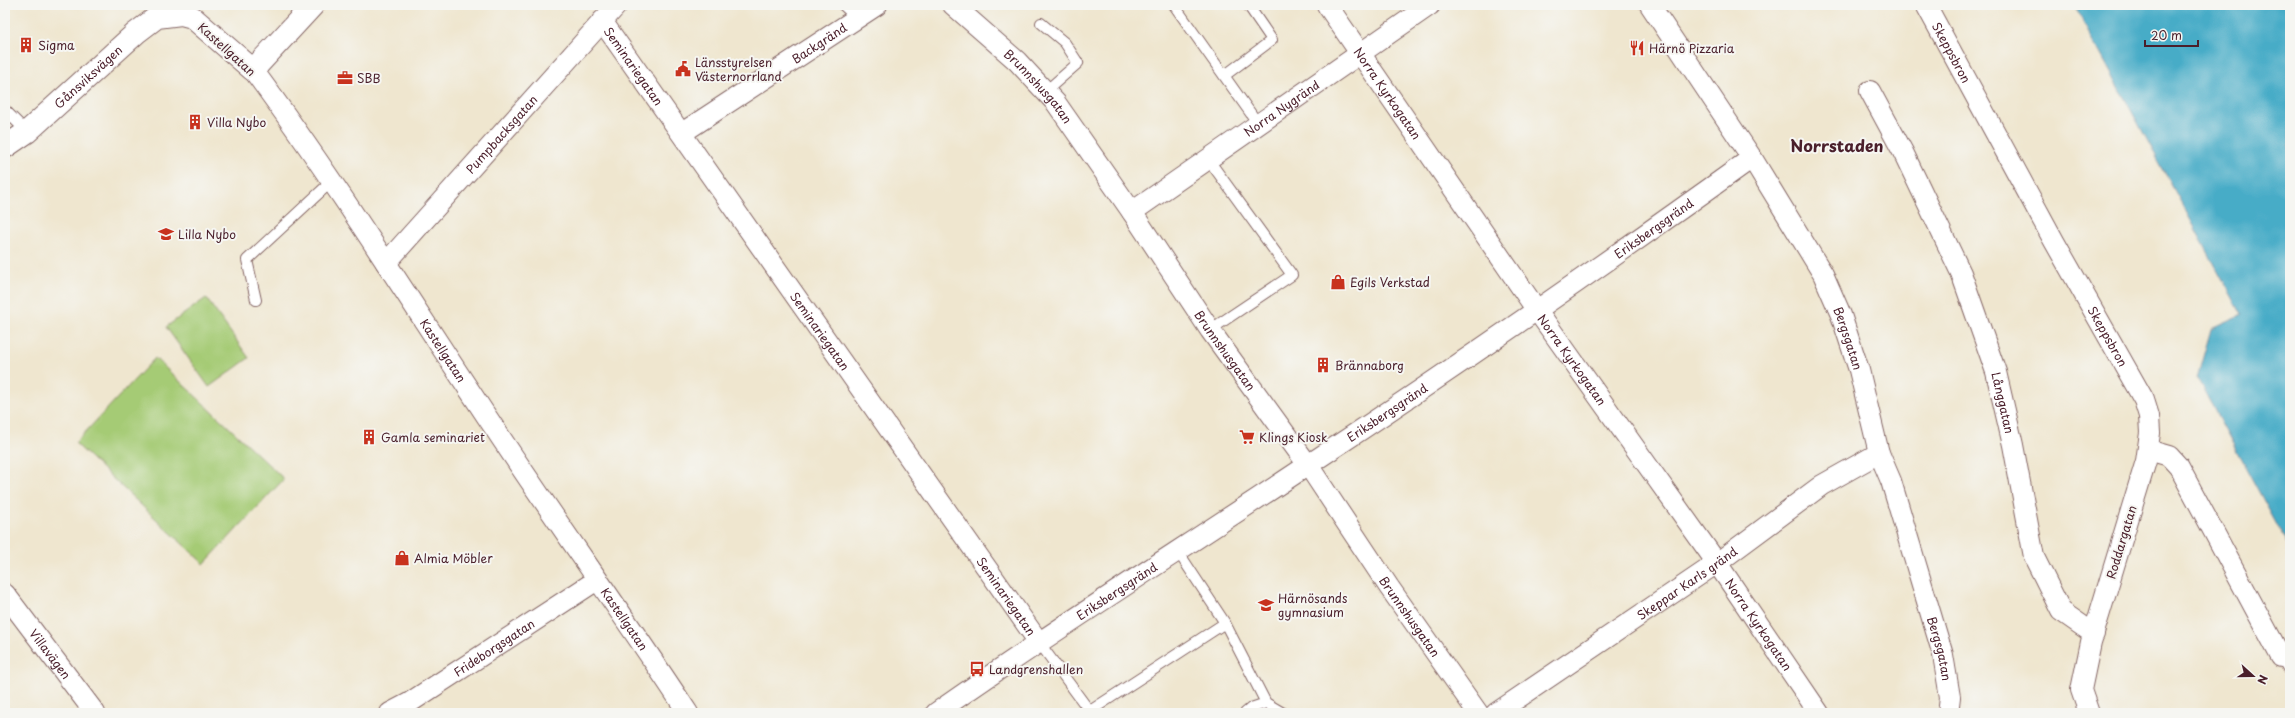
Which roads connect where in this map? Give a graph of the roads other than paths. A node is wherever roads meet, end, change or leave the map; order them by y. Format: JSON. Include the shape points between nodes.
{"nodes":[{"id":1,"x":313,"y":5,"type":"edge"},
{"id":2,"x":617,"y":5,"type":"edge"},
{"id":3,"x":877,"y":5,"type":"edge"},
{"id":4,"x":953,"y":5,"type":"edge"},
{"id":5,"x":1174,"y":5,"type":"edge"},
{"id":6,"x":1248,"y":5,"type":"edge"},
{"id":7,"x":1327,"y":5,"type":"edge"},
{"id":8,"x":1430,"y":5,"type":"edge"},
{"id":9,"x":1650,"y":5,"type":"edge"},
{"id":10,"x":1926,"y":5,"type":"edge"},
{"id":11,"x":850,"y":11,"type":"edge"},
{"id":12,"x":175,"y":14,"type":"joint"},
{"id":13,"x":602,"y":21,"type":"junction"},
{"id":14,"x":1041,"y":23,"type":"dead end"},
{"id":15,"x":1361,"y":53,"type":"junction"},
{"id":16,"x":253,"y":70,"type":"junction"},
{"id":17,"x":1224,"y":76,"type":"junction"},
{"id":18,"x":1046,"y":91,"type":"junction"},
{"id":19,"x":1870,"y":91,"type":"dead end"},
{"id":20,"x":5,"y":110,"type":"edge"},
{"id":21,"x":1260,"y":123,"type":"junction"},
{"id":22,"x":27,"y":132,"type":"junction"},
{"id":23,"x":682,"y":133,"type":"junction"},
{"id":24,"x":5,"y":147,"type":"edge"},
{"id":25,"x":1752,"y":158,"type":"junction"},
{"id":26,"x":1208,"y":159,"type":"junction"},
{"id":27,"x":332,"y":181,"type":"junction"},
{"id":28,"x":1132,"y":212,"type":"junction"},
{"id":29,"x":386,"y":263,"type":"junction"},
{"id":30,"x":256,"y":300,"type":"dead end"},
{"id":31,"x":1536,"y":309,"type":"junction"},
{"id":32,"x":1210,"y":330,"type":"junction"},
{"id":33,"x":2148,"y":450,"type":"junction"},
{"id":34,"x":1879,"y":453,"type":"junction"},
{"id":35,"x":1308,"y":465,"type":"junction"},
{"id":36,"x":1177,"y":550,"type":"junction"},
{"id":37,"x":1717,"y":562,"type":"junction"},
{"id":38,"x":597,"y":580,"type":"junction"},
{"id":39,"x":5,"y":594,"type":"edge"},
{"id":40,"x":1225,"y":623,"type":"junction"},
{"id":41,"x":2094,"y":634,"type":"junction"},
{"id":42,"x":1038,"y":641,"type":"junction"},
{"id":43,"x":2285,"y":665,"type":"edge"},
{"id":44,"x":1266,"y":703,"type":"junction"},
{"id":45,"x":412,"y":708,"type":"edge"},
{"id":46,"x":1091,"y":712,"type":"edge"},
{"id":47,"x":95,"y":713,"type":"edge"},
{"id":48,"x":390,"y":713,"type":"edge"},
{"id":49,"x":688,"y":713,"type":"edge"},
{"id":50,"x":936,"y":713,"type":"edge"},
{"id":51,"x":1245,"y":713,"type":"edge"},
{"id":52,"x":1283,"y":713,"type":"edge"},
{"id":53,"x":1478,"y":713,"type":"edge"},
{"id":54,"x":1496,"y":713,"type":"edge"},
{"id":55,"x":1819,"y":713,"type":"edge"},
{"id":56,"x":1948,"y":713,"type":"edge"},
{"id":57,"x":2089,"y":713,"type":"edge"}],
"edges":[{"from":1,"to":16,"type":"main road"},
{"from":2,"to":13,"type":"street","name":"Pumpbacksgatan"},
{"from":3,"to":11,"type":"street","name":"Backgränd"},
{"from":4,"to":18,"type":"street","name":"Brunnshusgatan","via":[[1017,61]]},
{"from":5,"to":17,"type":"lane"},
{"from":6,"to":17,"type":"lane","via":[[1272,40]]},
{"from":7,"to":15,"type":"street","name":"Norra Kyrkogatan"},
{"from":8,"to":15,"type":"street","name":"Norra Nygränd"},
{"from":9,"to":25,"type":"street","name":"Bergsgatan"},
{"from":10,"to":33,"type":"street","name":"Skeppsbron","via":[[2144,400],[2150,416]]},
{"from":11,"to":23,"type":"street","name":"Backgränd"},
{"from":12,"to":16,"type":"main road","name":"Kastellgatan","via":[[192,17]]},
{"from":12,"to":22,"type":"main road","name":"Gånsviksvägen","via":[[157,17],[136,33]]},
{"from":13,"to":23,"type":"street","name":"Seminariegatan"},
{"from":13,"to":29,"type":"street","name":"Pumpbacksgatan"},
{"from":14,"to":18,"type":"lane","via":[[1066,43],[1078,63]]},
{"from":15,"to":21,"type":"street","name":"Norra Nygränd"},
{"from":15,"to":31,"type":"street","name":"Norra Kyrkogatan"},
{"from":16,"to":27,"type":"street","name":"Kastellgatan"},
{"from":17,"to":21,"type":"lane"},
{"from":18,"to":28,"type":"street","name":"Brunnshusgatan"},
{"from":19,"to":41,"type":"street","name":"Långgatan","via":[[1903,152],[1961,273],[1996,372],[2034,557],[2061,611]]},
{"from":20,"to":22,"type":"lane"},
{"from":21,"to":26,"type":"street","name":"Norra Nygränd"},
{"from":22,"to":24,"type":"main road","name":"Gånsviksvägen"},
{"from":23,"to":42,"type":"street","name":"Seminariegatan"},
{"from":25,"to":31,"type":"street","name":"Eriksbergsgränd","via":[[1657,227]]},
{"from":25,"to":34,"type":"street","name":"Bergsgatan","via":[[1823,274],[1841,315],[1859,370]]},
{"from":26,"to":28,"type":"street","name":"Norra Nygränd"},
{"from":26,"to":32,"type":"lane","via":[[1292,275]]},
{"from":27,"to":29,"type":"street","name":"Kastellgatan"},
{"from":27,"to":30,"type":"lane","via":[[247,260]]},
{"from":28,"to":32,"type":"street","name":"Brunnshusgatan"},
{"from":29,"to":38,"type":"street","name":"Kastellgatan"},
{"from":31,"to":35,"type":"street","name":"Eriksbergsgränd"},
{"from":31,"to":37,"type":"street","name":"Norra Kyrkogatan"},
{"from":32,"to":35,"type":"street","name":"Brunnshusgatan"},
{"from":33,"to":41,"type":"street","name":"Roddargatan"},
{"from":33,"to":43,"type":"street","via":[[2169,456],[2179,467]]},
{"from":34,"to":37,"type":"street","name":"Skeppar Karls gränd","via":[[1822,485]]},
{"from":34,"to":56,"type":"street","name":"Bergsgatan","via":[[1891,481],[1943,655],[1950,697]]},
{"from":35,"to":36,"type":"street","name":"Eriksbergsgränd"},
{"from":35,"to":53,"type":"street","name":"Brunnshusgatan","via":[[1389,587]]},
{"from":36,"to":40,"type":"lane"},
{"from":36,"to":42,"type":"street","name":"Eriksbergsgränd"},
{"from":37,"to":54,"type":"street","name":"Skeppar Karls gränd"},
{"from":37,"to":55,"type":"street","name":"Norra Kyrkogatan"},
{"from":38,"to":45,"type":"street","name":"Frideborgsgatan"},
{"from":38,"to":49,"type":"street","name":"Kastellgatan"},
{"from":39,"to":47,"type":"street","name":"Villavägen"},
{"from":40,"to":44,"type":"lane"},
{"from":40,"to":46,"type":"lane"},
{"from":41,"to":57,"type":"street","via":[[2081,690]]},
{"from":42,"to":46,"type":"lane"},
{"from":42,"to":50,"type":"street","name":"Eriksbergsgränd"},
{"from":44,"to":51,"type":"lane"},
{"from":44,"to":52,"type":"lane"},
{"from":45,"to":48,"type":"street","name":"Frideborgsgatan"}]}
